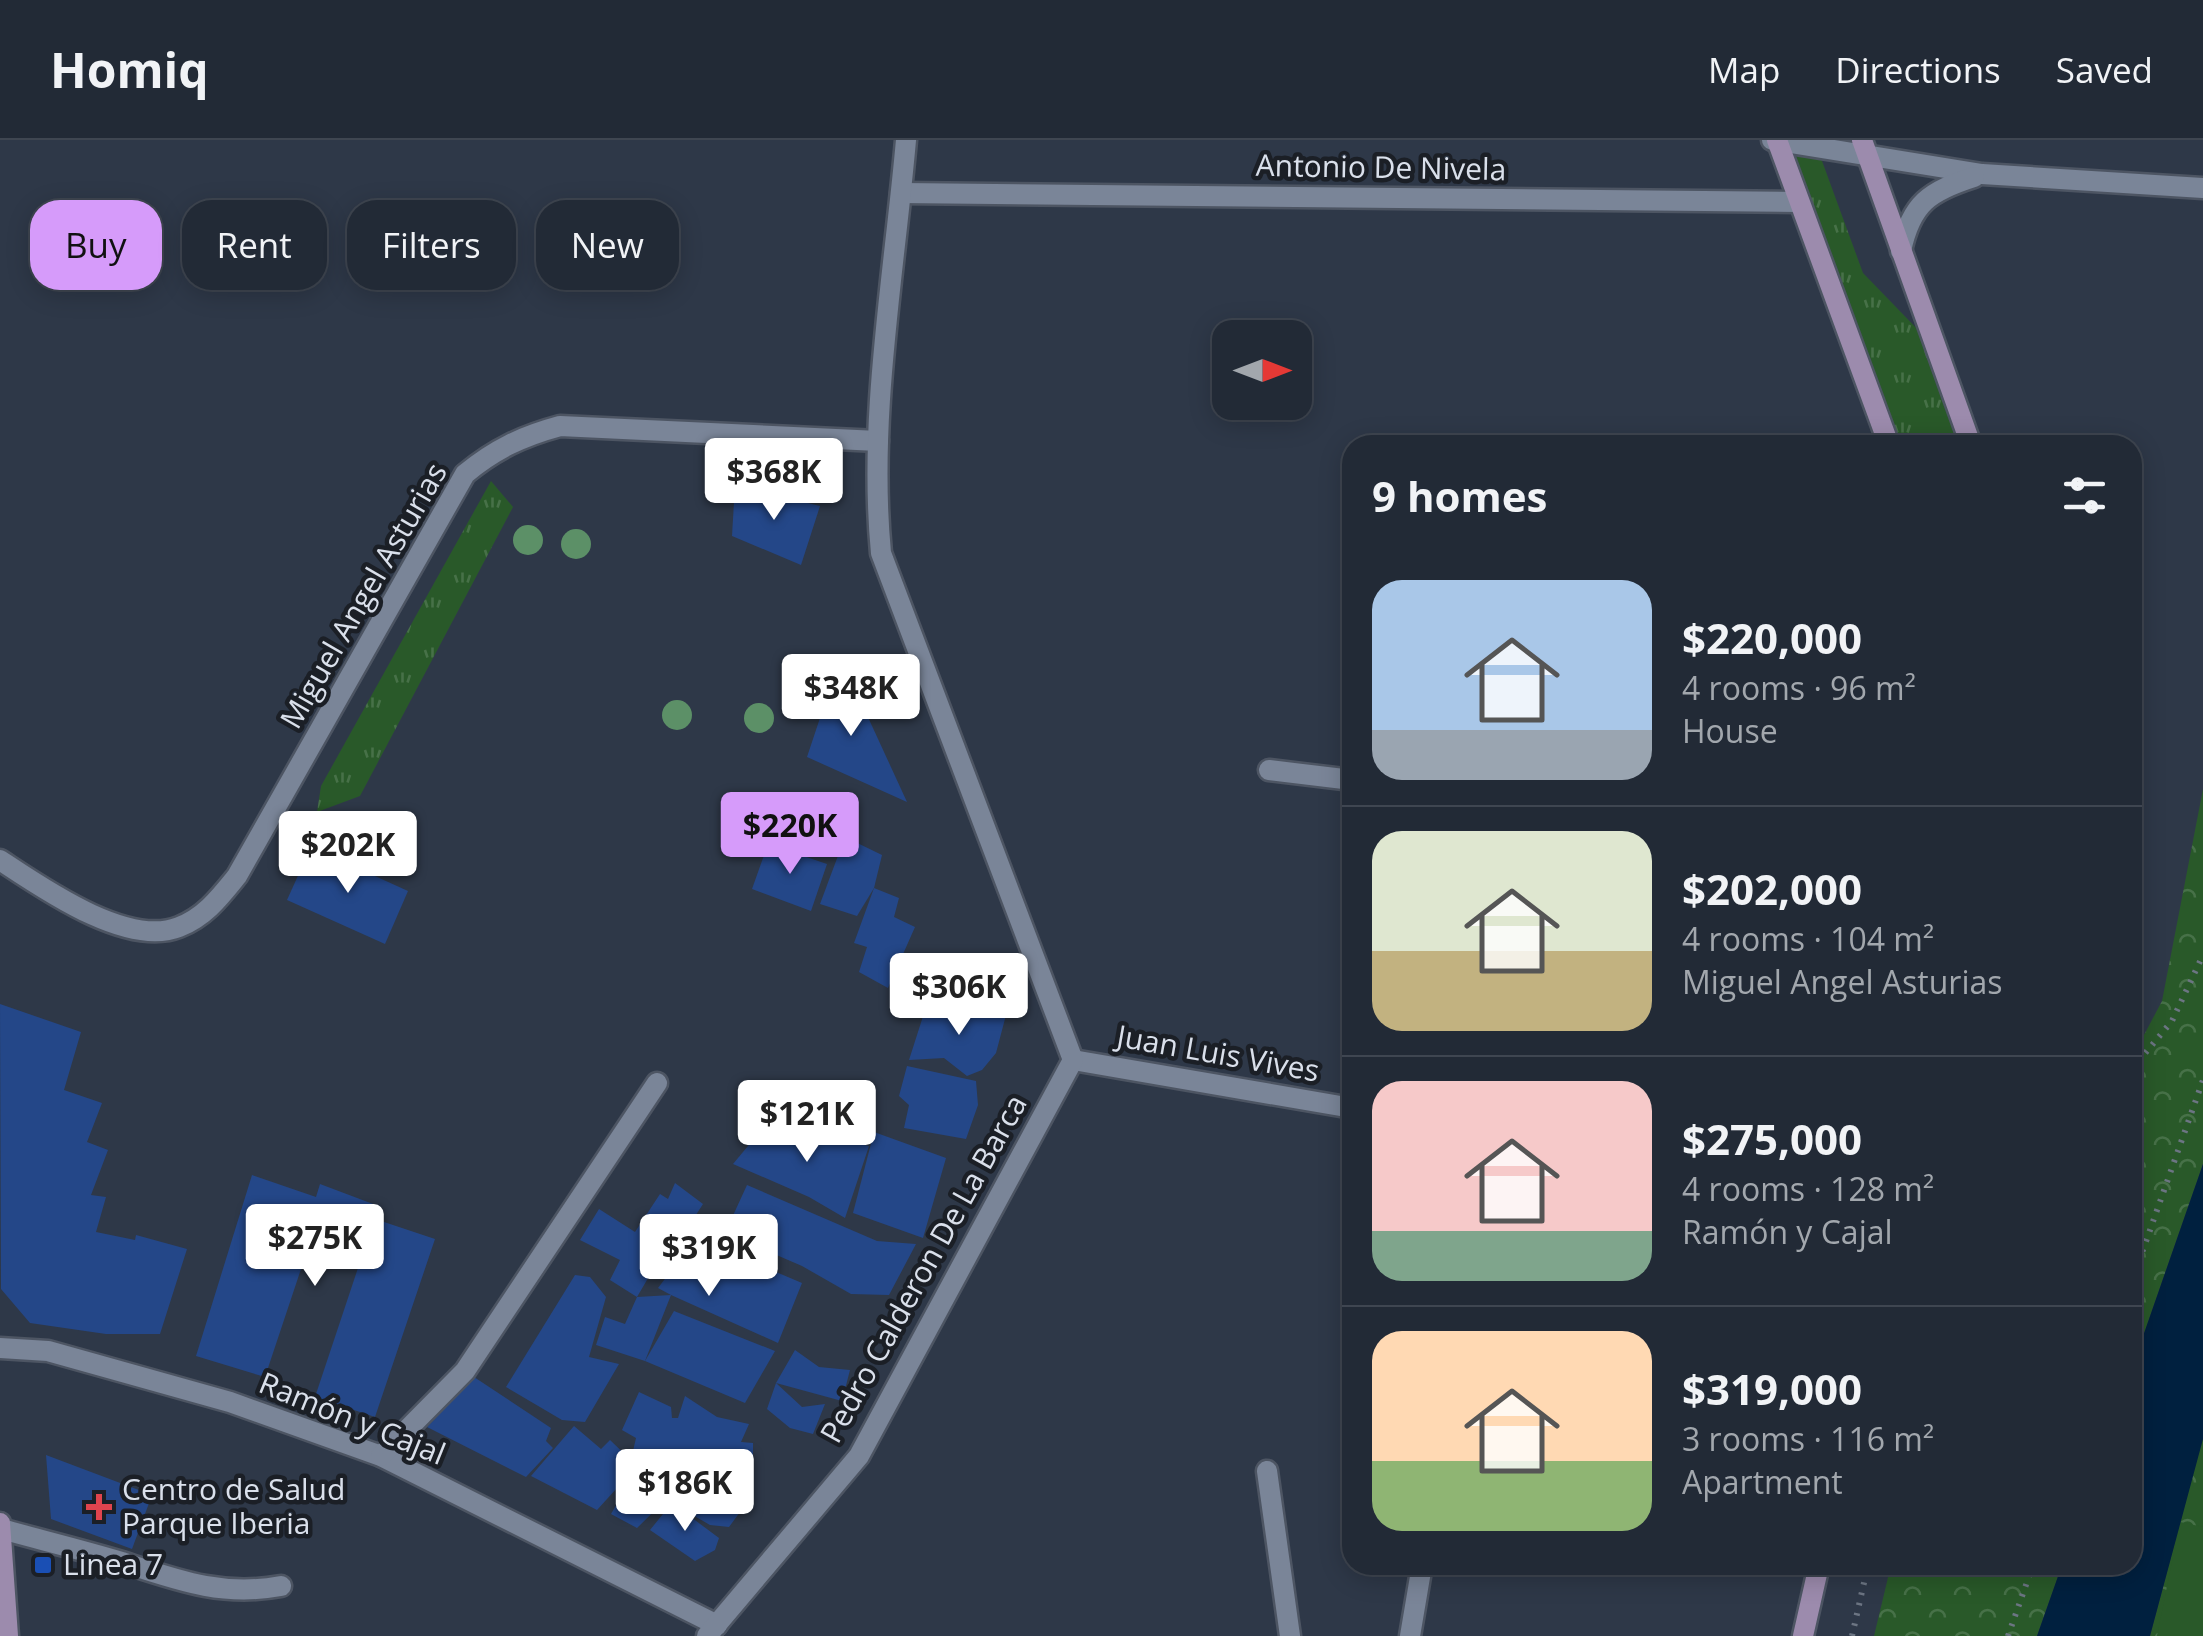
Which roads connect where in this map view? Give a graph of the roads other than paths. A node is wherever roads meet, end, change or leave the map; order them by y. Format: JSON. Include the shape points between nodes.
{"nodes":[{"id":1,"x":906,"y":140,"type":"edge"},
{"id":2,"x":1775,"y":140,"type":"edge"},
{"id":3,"x":1864,"y":148,"type":"edge"},
{"id":4,"x":1982,"y":174,"type":"junction"},
{"id":5,"x":2203,"y":188,"type":"edge"},
{"id":6,"x":902,"y":193,"type":"junction"},
{"id":7,"x":1800,"y":202,"type":"junction"},
{"id":8,"x":1902,"y":251,"type":"junction"},
{"id":9,"x":1886,"y":435,"type":"edge"},
{"id":10,"x":1967,"y":435,"type":"edge"},
{"id":11,"x":878,"y":441,"type":"junction"},
{"id":12,"x":1270,"y":770,"type":"dead end"},
{"id":13,"x":1342,"y":779,"type":"edge"},
{"id":14,"x":0,"y":860,"type":"edge"},
{"id":15,"x":1073,"y":1060,"type":"junction"},
{"id":16,"x":657,"y":1083,"type":"dead end"},
{"id":17,"x":1342,"y":1106,"type":"edge"},
{"id":18,"x":0,"y":1348,"type":"edge"},
{"id":19,"x":382,"y":1456,"type":"junction"},
{"id":20,"x":1267,"y":1471,"type":"dead end"},
{"id":21,"x":0,"y":1526,"type":"edge"},
{"id":22,"x":1420,"y":1575,"type":"edge"},
{"id":23,"x":1818,"y":1575,"type":"edge"},
{"id":24,"x":281,"y":1586,"type":"dead end"},
{"id":25,"x":712,"y":1630,"type":"edge"},
{"id":26,"x":8,"y":1636,"type":"edge"},
{"id":27,"x":1290,"y":1636,"type":"edge"},
{"id":28,"x":1410,"y":1636,"type":"edge"},
{"id":29,"x":1803,"y":1636,"type":"edge"}],
"edges":[{"from":1,"to":6,"type":"street"},
{"from":2,"to":3,"type":"street"},
{"from":2,"to":7,"type":"main road"},
{"from":3,"to":4,"type":"street"},
{"from":3,"to":8,"type":"main road"},
{"from":4,"to":5,"type":"street"},
{"from":4,"to":8,"type":"street","via":[[1934,190],[1907,223]]},
{"from":6,"to":7,"type":"street","name":"Antonio De Nivela"},
{"from":6,"to":11,"type":"street"},
{"from":7,"to":9,"type":"main road"},
{"from":8,"to":10,"type":"main road"},
{"from":11,"to":14,"type":"street","name":"Miguel Angel Asturias","via":[[560,426],[522,437],[465,474],[237,876],[206,912],[175,929],[102,920]]},
{"from":11,"to":15,"type":"street","via":[[881,554]]},
{"from":12,"to":13,"type":"street"},
{"from":15,"to":17,"type":"street","name":"Juan Luis Vives"},
{"from":15,"to":25,"type":"street","name":"Pedro Calderon De La Barca","via":[[859,1456]]},
{"from":16,"to":19,"type":"street","via":[[465,1371]]},
{"from":18,"to":19,"type":"street","name":"Ramón y Cajal","via":[[48,1351],[212,1397]]},
{"from":19,"to":25,"type":"street","name":"Ramón y Cajal"},
{"from":20,"to":27,"type":"street"},
{"from":21,"to":24,"type":"street","via":[[177,1583],[246,1592]]},
{"from":21,"to":26,"type":"main road"},
{"from":22,"to":28,"type":"street"},
{"from":23,"to":29,"type":"main road"}]}
